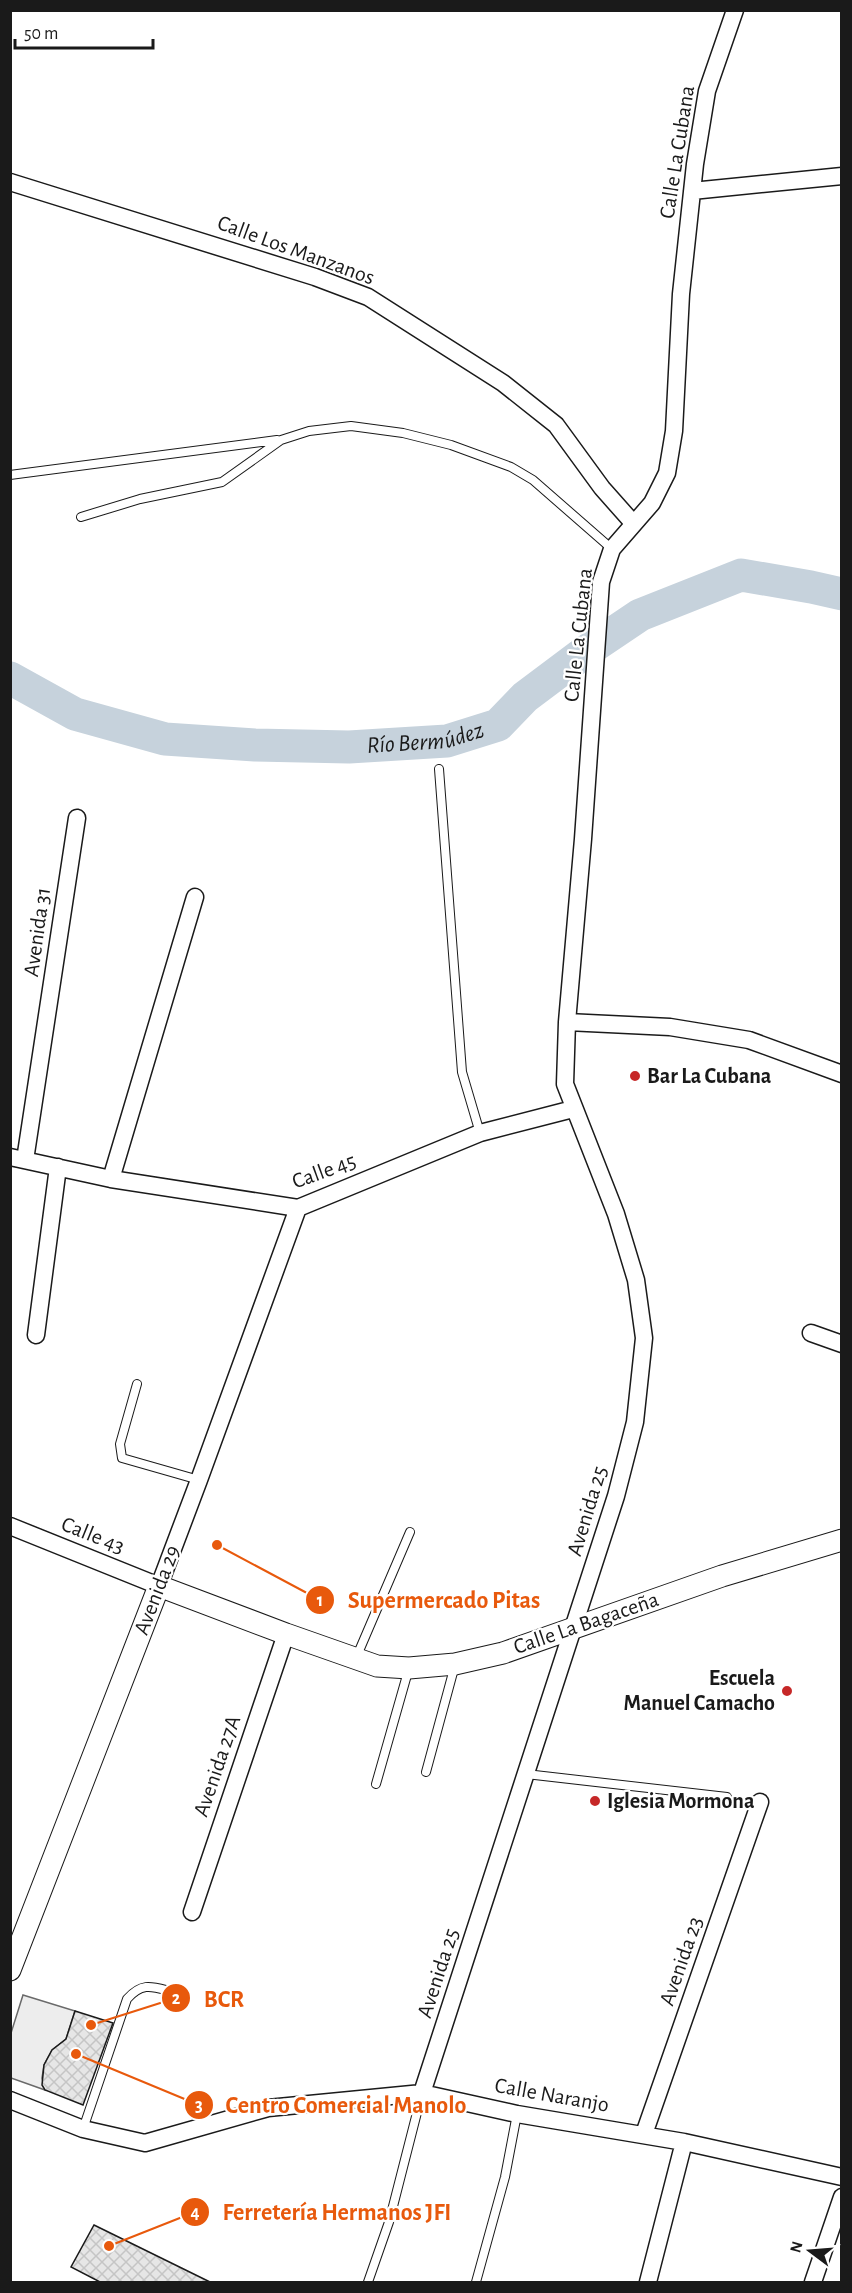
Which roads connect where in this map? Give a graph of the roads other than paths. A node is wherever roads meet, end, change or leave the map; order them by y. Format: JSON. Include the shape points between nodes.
{"nodes":[{"id":1,"x":735,"y":10,"type":"edge"},
{"id":2,"x":842,"y":176,"type":"edge"},
{"id":3,"x":10,"y":182,"type":"edge"},
{"id":4,"x":692,"y":190,"type":"junction"},
{"id":5,"x":280,"y":440,"type":"junction"},
{"id":6,"x":10,"y":475,"type":"edge"},
{"id":7,"x":81,"y":517,"type":"dead end"},
{"id":8,"x":633,"y":523,"type":"junction"},
{"id":9,"x":612,"y":549,"type":"junction"},
{"id":10,"x":439,"y":768,"type":"dead end"},
{"id":11,"x":77,"y":818,"type":"dead end"},
{"id":12,"x":195,"y":897,"type":"dead end"},
{"id":13,"x":567,"y":1022,"type":"junction"},
{"id":14,"x":842,"y":1074,"type":"edge"},
{"id":15,"x":573,"y":1109,"type":"junction"},
{"id":16,"x":480,"y":1133,"type":"junction"},
{"id":17,"x":18,"y":1159,"type":"edge"},
{"id":18,"x":58,"y":1167,"type":"junction"},
{"id":19,"x":111,"y":1179,"type":"junction"},
{"id":20,"x":298,"y":1208,"type":"junction"},
{"id":21,"x":811,"y":1333,"type":"dead end"},
{"id":22,"x":36,"y":1335,"type":"dead end"},
{"id":23,"x":842,"y":1344,"type":"edge"},
{"id":24,"x":137,"y":1384,"type":"dead end"},
{"id":25,"x":199,"y":1480,"type":"junction"},
{"id":26,"x":10,"y":1526,"type":"edge"},
{"id":27,"x":410,"y":1532,"type":"dead end"},
{"id":28,"x":842,"y":1540,"type":"edge"},
{"id":29,"x":159,"y":1586,"type":"junction"},
{"id":30,"x":574,"y":1626,"type":"junction"},
{"id":31,"x":286,"y":1634,"type":"junction"},
{"id":32,"x":356,"y":1658,"type":"junction"},
{"id":33,"x":455,"y":1664,"type":"junction"},
{"id":34,"x":409,"y":1668,"type":"junction"},
{"id":35,"x":426,"y":1772,"type":"dead end"},
{"id":36,"x":526,"y":1774,"type":"junction"},
{"id":37,"x":376,"y":1784,"type":"dead end"},
{"id":38,"x":727,"y":1797,"type":"dead end"},
{"id":39,"x":760,"y":1802,"type":"dead end"},
{"id":40,"x":192,"y":1912,"type":"dead end"},
{"id":41,"x":10,"y":1970,"type":"edge"},
{"id":42,"x":174,"y":1992,"type":"dead end"},
{"id":43,"x":422,"y":2093,"type":"junction"},
{"id":44,"x":10,"y":2100,"type":"edge"},
{"id":45,"x":517,"y":2114,"type":"junction"},
{"id":46,"x":83,"y":2128,"type":"junction"},
{"id":47,"x":644,"y":2134,"type":"junction"},
{"id":48,"x":684,"y":2142,"type":"junction"},
{"id":49,"x":842,"y":2178,"type":"edge"},
{"id":50,"x":842,"y":2197,"type":"edge"},
{"id":51,"x":368,"y":2283,"type":"edge"},
{"id":52,"x":476,"y":2283,"type":"edge"},
{"id":53,"x":648,"y":2283,"type":"edge"},
{"id":54,"x":813,"y":2283,"type":"edge"}],
"edges":[{"from":1,"to":4,"type":"street","name":"Calle La Cubana","via":[[707,91]]},
{"from":2,"to":4,"type":"street"},
{"from":3,"to":8,"type":"street","name":"Calle Los Manzanos","via":[[304,273],[368,297],[503,383],[556,425]]},
{"from":4,"to":8,"type":"street","name":"Calle La Cubana","via":[[668,473],[652,503]]},
{"from":5,"to":6,"type":"lane"},
{"from":5,"to":7,"type":"lane","via":[[222,482],[140,499]]},
{"from":5,"to":9,"type":"lane","via":[[309,431],[351,426],[404,433],[451,446],[511,467],[533,480]]},
{"from":8,"to":9,"type":"street","name":"Calle La Cubana"},
{"from":9,"to":13,"type":"street","name":"Calle La Cubana","via":[[601,582]]},
{"from":10,"to":16,"type":"lane","via":[[462,1072]]},
{"from":11,"to":17,"type":"street","name":"Avenida 31"},
{"from":12,"to":19,"type":"street"},
{"from":13,"to":14,"type":"street","via":[[670,1027],[749,1040]]},
{"from":13,"to":15,"type":"street","name":"Calle La Cubana","via":[[565,1084]]},
{"from":15,"to":16,"type":"street","name":"Calle 45"},
{"from":15,"to":30,"type":"street","name":"Avenida 25","via":[[619,1225],[636,1280],[644,1338],[632,1432],[616,1496]]},
{"from":16,"to":20,"type":"street","name":"Calle 45"},
{"from":17,"to":18,"type":"street","name":"Calle 45"},
{"from":18,"to":19,"type":"street","name":"Calle 45"},
{"from":18,"to":22,"type":"street"},
{"from":19,"to":20,"type":"street","name":"Calle 45"},
{"from":20,"to":25,"type":"street","name":"Avenida 29"},
{"from":21,"to":23,"type":"street"},
{"from":24,"to":25,"type":"lane","via":[[120,1444],[122,1458]]},
{"from":25,"to":29,"type":"street","name":"Avenida 29"},
{"from":26,"to":29,"type":"street","name":"Calle 43"},
{"from":27,"to":32,"type":"lane"},
{"from":28,"to":30,"type":"street","name":"Calle La Bagaceña"},
{"from":29,"to":31,"type":"street","name":"Calle La Bagaceña"},
{"from":29,"to":41,"type":"street","name":"Avenida 29"},
{"from":30,"to":33,"type":"street","name":"Calle La Bagaceña","via":[[503,1653]]},
{"from":30,"to":36,"type":"street","name":"Avenida 25"},
{"from":31,"to":32,"type":"street","name":"Calle La Bagaceña"},
{"from":31,"to":40,"type":"street","name":"Avenida 27A"},
{"from":32,"to":34,"type":"street","name":"Calle La Bagaceña"},
{"from":33,"to":34,"type":"street","name":"Calle La Bagaceña"},
{"from":33,"to":35,"type":"lane"},
{"from":34,"to":37,"type":"lane"},
{"from":36,"to":38,"type":"lane"},
{"from":36,"to":43,"type":"street","name":"Avenida 25"},
{"from":39,"to":47,"type":"street","name":"Avenida 23"},
{"from":42,"to":46,"type":"lane","via":[[147,1986],[136,1988],[127,1999]]},
{"from":43,"to":45,"type":"street","name":"Calle Naranjo"},
{"from":43,"to":46,"type":"street","name":"Calle Naranjo","via":[[268,2108],[145,2143]]},
{"from":43,"to":51,"type":"lane","via":[[389,2222]]},
{"from":44,"to":46,"type":"street","name":"Calle Naranjo"},
{"from":45,"to":47,"type":"street","name":"Calle Naranjo"},
{"from":45,"to":52,"type":"lane","via":[[505,2177]]},
{"from":47,"to":48,"type":"street","name":"Calle Naranjo"},
{"from":48,"to":49,"type":"street","name":"Calle Naranjo"},
{"from":48,"to":53,"type":"street"},
{"from":50,"to":54,"type":"street"}]}
